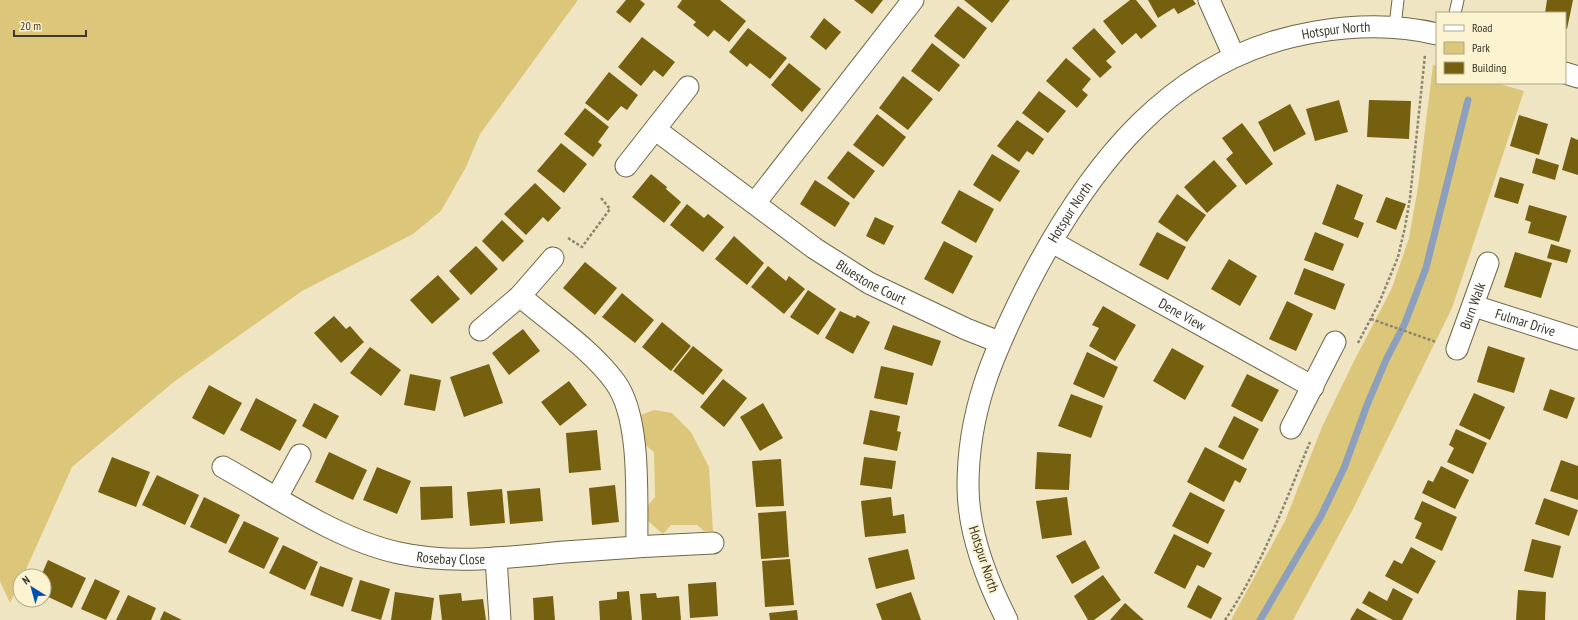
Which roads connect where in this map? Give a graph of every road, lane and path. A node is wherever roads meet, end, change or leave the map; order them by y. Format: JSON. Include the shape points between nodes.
{"nodes":[{"id":1,"x":913,"y":0,"type":"edge"},
{"id":2,"x":1209,"y":0,"type":"edge"},
{"id":3,"x":1398,"y":0,"type":"edge"},
{"id":4,"x":1458,"y":0,"type":"edge"},
{"id":5,"x":1455,"y":12,"type":"edge"},
{"id":6,"x":1395,"y":26,"type":"junction"},
{"id":7,"x":1436,"y":34,"type":"edge"},
{"id":8,"x":1234,"y":56,"type":"junction"},
{"id":9,"x":1566,"y":73,"type":"edge"},
{"id":10,"x":1578,"y":77,"type":"edge"},
{"id":11,"x":688,"y":87,"type":"dead end"},
{"id":12,"x":656,"y":130,"type":"junction"},
{"id":13,"x":626,"y":166,"type":"dead end"},
{"id":14,"x":601,"y":198,"type":"dead end"},
{"id":15,"x":755,"y":203,"type":"junction"},
{"id":16,"x":568,"y":238,"type":"dead end"},
{"id":17,"x":1052,"y":242,"type":"junction"},
{"id":18,"x":553,"y":258,"type":"dead end"},
{"id":19,"x":1488,"y":263,"type":"dead end"},
{"id":20,"x":520,"y":296,"type":"junction"},
{"id":21,"x":1474,"y":306,"type":"junction"},
{"id":22,"x":1371,"y":318,"type":"dead end"},
{"id":23,"x":480,"y":330,"type":"dead end"},
{"id":24,"x":1412,"y":333,"type":"dead end"},
{"id":25,"x":1578,"y":339,"type":"edge"},
{"id":26,"x":1000,"y":342,"type":"junction"},
{"id":27,"x":1335,"y":342,"type":"dead end"},
{"id":28,"x":1457,"y":349,"type":"dead end"},
{"id":29,"x":1313,"y":387,"type":"junction"},
{"id":30,"x":1291,"y":428,"type":"dead end"},
{"id":31,"x":300,"y":455,"type":"dead end"},
{"id":32,"x":222,"y":467,"type":"dead end"},
{"id":33,"x":277,"y":497,"type":"junction"},
{"id":34,"x":713,"y":543,"type":"dead end"},
{"id":35,"x":637,"y":546,"type":"junction"},
{"id":36,"x":496,"y":558,"type":"junction"},
{"id":37,"x":500,"y":620,"type":"edge"},
{"id":38,"x":1007,"y":620,"type":"edge"}],
"edges":[{"from":1,"to":15,"type":"street"},
{"from":2,"to":8,"type":"street"},
{"from":3,"to":6,"type":"lane"},
{"from":4,"to":5,"type":"lane"},
{"from":6,"to":7,"type":"street","name":"Hotspur North"},
{"from":6,"to":8,"type":"street","name":"Hotspur North","via":[[1347,27],[1300,34]]},
{"from":8,"to":17,"type":"street","name":"Hotspur North","via":[[1199,75],[1163,101],[1135,128],[1087,187]]},
{"from":9,"to":10,"type":"street"},
{"from":11,"to":12,"type":"street"},
{"from":12,"to":13,"type":"street"},
{"from":12,"to":15,"type":"street","name":"Bluestone Court"},
{"from":14,"to":16,"type":"path","via":[[610,209],[582,247]]},
{"from":15,"to":26,"type":"street","name":"Bluestone Court","via":[[814,248],[869,283]]},
{"from":17,"to":26,"type":"street","name":"Hotspur North"},
{"from":17,"to":29,"type":"street","name":"Dene View"},
{"from":18,"to":20,"type":"street"},
{"from":19,"to":21,"type":"street","name":"Burn Walk"},
{"from":20,"to":23,"type":"street"},
{"from":20,"to":35,"type":"street","via":[[601,365],[616,383],[625,400],[631,420],[634,452]]},
{"from":21,"to":25,"type":"street","name":"Fulmar Drive"},
{"from":21,"to":28,"type":"street","name":"Burn Walk"},
{"from":22,"to":24,"type":"path"},
{"from":26,"to":38,"type":"street","name":"Hotspur North","via":[[979,400],[972,429],[968,488],[975,540],[986,574]]},
{"from":27,"to":29,"type":"street"},
{"from":29,"to":30,"type":"street"},
{"from":31,"to":33,"type":"street"},
{"from":32,"to":33,"type":"street","name":"Rosebay Close"},
{"from":33,"to":36,"type":"street","name":"Rosebay Close","via":[[343,533],[399,553],[465,560]]},
{"from":34,"to":35,"type":"street","name":"Rosebay Close"},
{"from":35,"to":36,"type":"street","name":"Rosebay Close"},
{"from":36,"to":37,"type":"street"}]}
